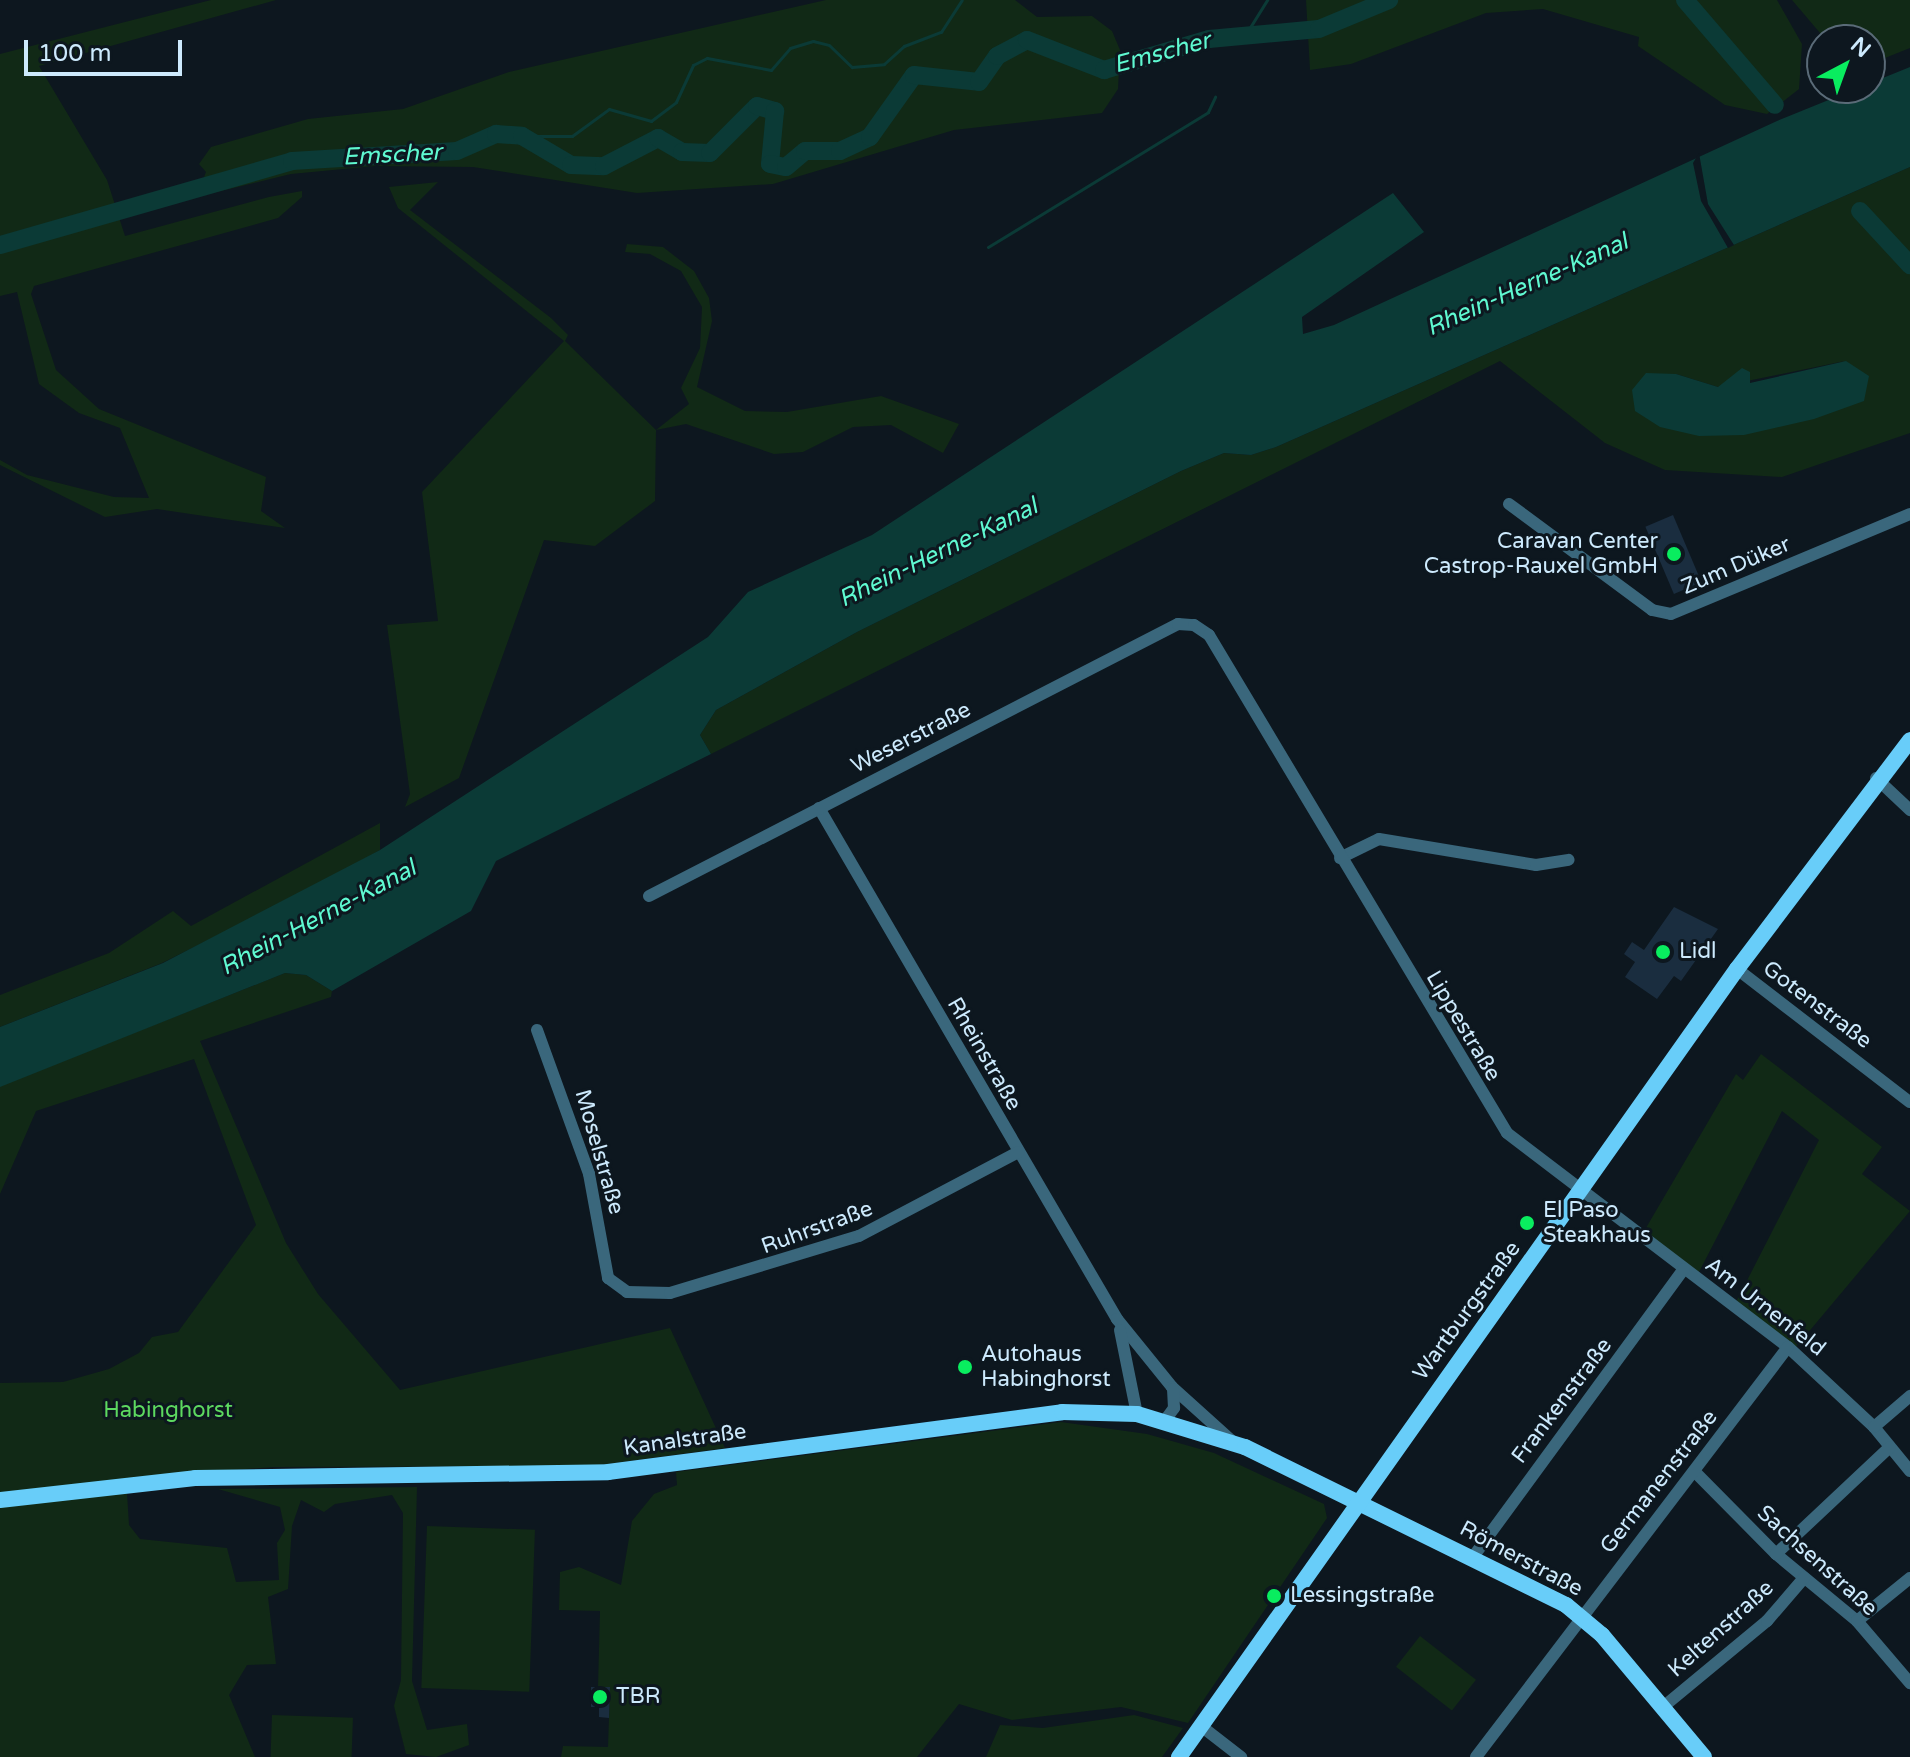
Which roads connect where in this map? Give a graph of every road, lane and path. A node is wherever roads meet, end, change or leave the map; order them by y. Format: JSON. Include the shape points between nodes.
{"nodes":[{"id":1,"x":1509,"y":504,"type":"dead end"},
{"id":2,"x":1910,"y":514,"type":"edge"},
{"id":3,"x":1194,"y":625,"type":"joint"},
{"id":4,"x":1910,"y":740,"type":"edge"},
{"id":5,"x":1876,"y":778,"type":"junction"},
{"id":6,"x":819,"y":808,"type":"junction"},
{"id":7,"x":1910,"y":810,"type":"edge"},
{"id":8,"x":1340,"y":858,"type":"junction"},
{"id":9,"x":1569,"y":860,"type":"dead end"},
{"id":10,"x":649,"y":896,"type":"dead end"},
{"id":11,"x":1737,"y":969,"type":"junction"},
{"id":12,"x":537,"y":1030,"type":"dead end"},
{"id":13,"x":1910,"y":1102,"type":"edge"},
{"id":14,"x":1018,"y":1152,"type":"junction"},
{"id":15,"x":1580,"y":1191,"type":"junction"},
{"id":16,"x":1684,"y":1269,"type":"junction"},
{"id":17,"x":614,"y":1288,"type":"joint"},
{"id":18,"x":1117,"y":1319,"type":"junction"},
{"id":19,"x":1788,"y":1347,"type":"junction"},
{"id":20,"x":1172,"y":1387,"type":"junction"},
{"id":21,"x":1910,"y":1396,"type":"edge"},
{"id":22,"x":1137,"y":1414,"type":"junction"},
{"id":23,"x":1166,"y":1419,"type":"junction"},
{"id":24,"x":1874,"y":1427,"type":"junction"},
{"id":25,"x":1235,"y":1443,"type":"junction"},
{"id":26,"x":1890,"y":1447,"type":"junction"},
{"id":27,"x":1694,"y":1471,"type":"junction"},
{"id":28,"x":1910,"y":1471,"type":"edge"},
{"id":29,"x":0,"y":1500,"type":"edge"},
{"id":30,"x":1357,"y":1501,"type":"junction"},
{"id":31,"x":1776,"y":1554,"type":"junction"},
{"id":32,"x":1473,"y":1557,"type":"junction"},
{"id":33,"x":1804,"y":1578,"type":"junction"},
{"id":34,"x":1910,"y":1578,"type":"edge"},
{"id":35,"x":1581,"y":1616,"type":"junction"},
{"id":36,"x":1857,"y":1621,"type":"junction"},
{"id":37,"x":1910,"y":1683,"type":"edge"},
{"id":38,"x":1663,"y":1707,"type":"junction"},
{"id":39,"x":1201,"y":1726,"type":"junction"},
{"id":40,"x":1179,"y":1757,"type":"edge"},
{"id":41,"x":1241,"y":1757,"type":"edge"},
{"id":42,"x":1476,"y":1757,"type":"edge"},
{"id":43,"x":1704,"y":1757,"type":"edge"}],
"edges":[{"from":1,"to":2,"type":"street","name":"Zum Düker","via":[[1652,610],[1671,614]]},
{"from":3,"to":6,"type":"street","name":"Weserstraße","via":[[1178,624]]},
{"from":3,"to":8,"type":"street","name":"Lippestraße","via":[[1209,635]]},
{"from":4,"to":5,"type":"main road","name":"Wartburgstraße"},
{"from":5,"to":7,"type":"street"},
{"from":5,"to":11,"type":"main road","name":"Wartburgstraße"},
{"from":6,"to":10,"type":"street","name":"Weserstraße"},
{"from":6,"to":14,"type":"street","name":"Rheinstraße"},
{"from":8,"to":9,"type":"street","via":[[1379,839],[1536,865]]},
{"from":8,"to":15,"type":"street","name":"Lippestraße","via":[[1499,1123]]},
{"from":11,"to":13,"type":"street","name":"Gotenstraße"},
{"from":11,"to":15,"type":"main road","name":"Wartburgstraße"},
{"from":12,"to":17,"type":"street","name":"Moselstraße","via":[[589,1174]]},
{"from":14,"to":17,"type":"street","name":"Ruhrstraße","via":[[883,1225],[751,1273],[670,1293]]},
{"from":14,"to":18,"type":"street","name":"Rheinstraße"},
{"from":15,"to":16,"type":"street","name":"Am Urnenfeld"},
{"from":15,"to":30,"type":"main road","name":"Wartburgstraße"},
{"from":16,"to":19,"type":"street","name":"Am Urnenfeld"},
{"from":16,"to":32,"type":"street","name":"Frankenstraße"},
{"from":18,"to":20,"type":"street","name":"Rheinstraße"},
{"from":18,"to":22,"type":"street","name":"Rheinstraße","via":[[1132,1369]]},
{"from":19,"to":24,"type":"street","name":"Am Urnenfeld"},
{"from":19,"to":27,"type":"street","name":"Germanenstraße"},
{"from":20,"to":23,"type":"street","via":[[1174,1408]]},
{"from":20,"to":25,"type":"street","name":"Rheinstraße"},
{"from":21,"to":24,"type":"street"},
{"from":22,"to":23,"type":"main road","name":"Kanalstraße"},
{"from":22,"to":29,"type":"main road","name":"Kanalstraße","via":[[1062,1412],[595,1473],[195,1478]]},
{"from":23,"to":25,"type":"main road","name":"Kanalstraße"},
{"from":24,"to":26,"type":"street","name":"Am Urnenfeld"},
{"from":25,"to":30,"type":"main road","name":"Kanalstraße"},
{"from":26,"to":28,"type":"street","name":"Am Urnenfeld"},
{"from":26,"to":31,"type":"street"},
{"from":27,"to":31,"type":"street","name":"Sachsenstraße"},
{"from":27,"to":35,"type":"street","name":"Germanenstraße"},
{"from":30,"to":32,"type":"main road","name":"Römerstraße"},
{"from":30,"to":39,"type":"main road","name":"Wartburgstraße"},
{"from":31,"to":33,"type":"street","name":"Sachsenstraße"},
{"from":32,"to":35,"type":"main road","name":"Römerstraße"},
{"from":33,"to":36,"type":"street","name":"Sachsenstraße"},
{"from":33,"to":38,"type":"street","name":"Keltenstraße","via":[[1767,1621]]},
{"from":34,"to":36,"type":"street"},
{"from":35,"to":38,"type":"main road","name":"Römerstraße"},
{"from":35,"to":42,"type":"street","name":"Germanenstraße"},
{"from":36,"to":37,"type":"street","name":"Sachsenstraße"},
{"from":38,"to":43,"type":"main road","name":"Römerstraße"},
{"from":39,"to":40,"type":"main road","name":"Wartburgstraße"},
{"from":39,"to":41,"type":"street"}]}
